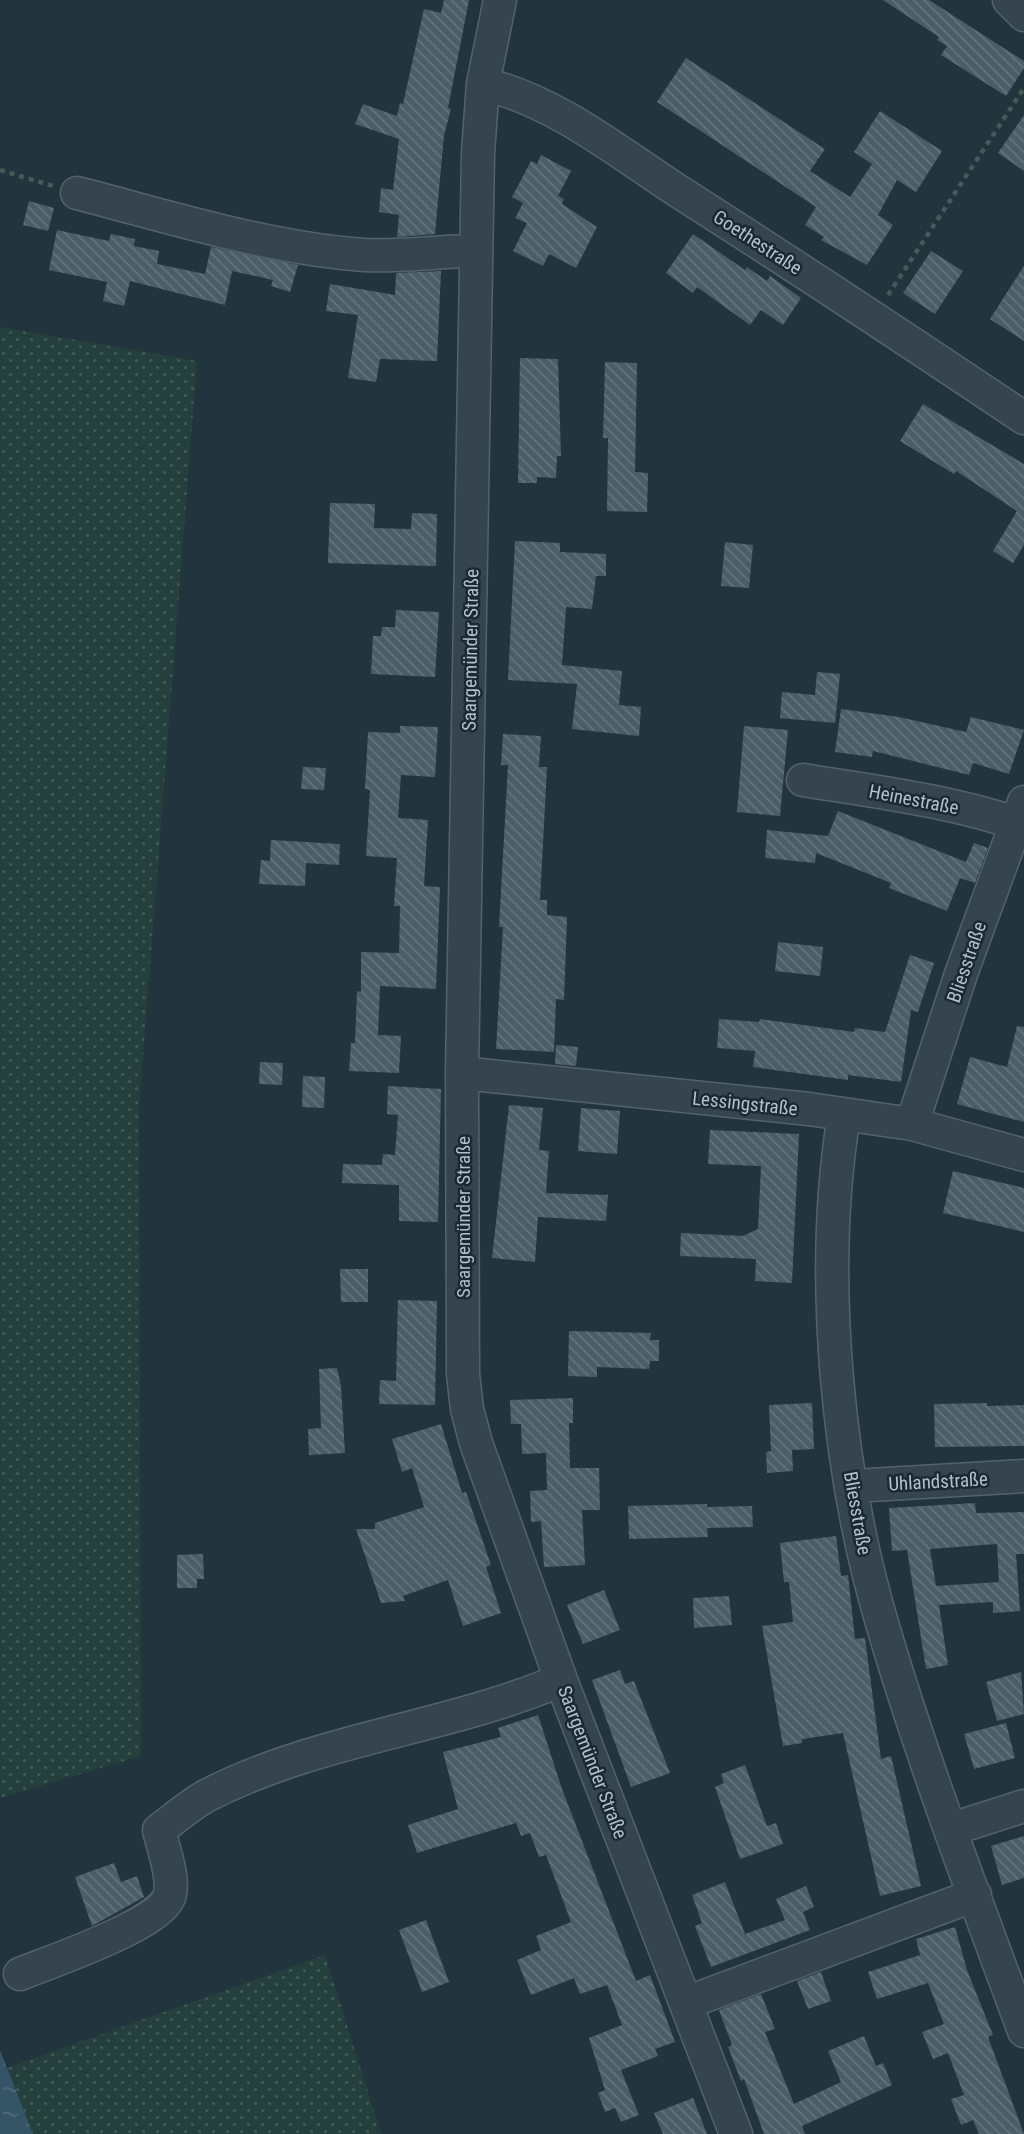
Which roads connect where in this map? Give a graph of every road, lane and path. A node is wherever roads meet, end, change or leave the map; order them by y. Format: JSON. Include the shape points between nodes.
{"nodes":[{"id":1,"x":500,"y":0,"type":"edge"},
{"id":2,"x":1009,"y":0,"type":"edge"},
{"id":3,"x":1024,"y":15,"type":"edge"},
{"id":4,"x":483,"y":84,"type":"junction"},
{"id":5,"x":1024,"y":88,"type":"edge"},
{"id":6,"x":0,"y":170,"type":"edge"},
{"id":7,"x":77,"y":193,"type":"joint"},
{"id":8,"x":476,"y":251,"type":"junction"},
{"id":9,"x":874,"y":317,"type":"junction"},
{"id":10,"x":1024,"y":418,"type":"edge"},
{"id":11,"x":803,"y":780,"type":"dead end"},
{"id":12,"x":1021,"y":817,"type":"edge"},
{"id":13,"x":462,"y":1073,"type":"junction"},
{"id":14,"x":844,"y":1115,"type":"junction"},
{"id":15,"x":912,"y":1124,"type":"junction"},
{"id":16,"x":1024,"y":1156,"type":"edge"},
{"id":17,"x":1024,"y":1476,"type":"edge"},
{"id":18,"x":853,"y":1486,"type":"junction"},
{"id":19,"x":561,"y":1680,"type":"junction"},
{"id":20,"x":1024,"y":1806,"type":"edge"},
{"id":21,"x":952,"y":1829,"type":"junction"},
{"id":22,"x":975,"y":1895,"type":"junction"},
{"id":23,"x":20,"y":1974,"type":"dead end"},
{"id":24,"x":685,"y":2003,"type":"junction"},
{"id":25,"x":1024,"y":2031,"type":"edge"},
{"id":26,"x":736,"y":2134,"type":"edge"}],
"edges":[{"from":1,"to":4,"type":"street","name":"Saargemünder Straße"},
{"from":2,"to":3,"type":"street"},
{"from":4,"to":8,"type":"street","name":"Saargemünder Straße"},
{"from":4,"to":9,"type":"street","name":"Goethestraße","via":[[511,90],[560,117]]},
{"from":5,"to":9,"type":"path"},
{"from":6,"to":7,"type":"path"},
{"from":7,"to":8,"type":"street","via":[[195,224],[316,248],[365,255]]},
{"from":8,"to":13,"type":"street","name":"Saargemünder Straße"},
{"from":9,"to":10,"type":"street","name":"Goethestraße"},
{"from":11,"to":12,"type":"street","name":"Heinestraße"},
{"from":12,"to":15,"type":"street","name":"Bliesstraße"},
{"from":13,"to":14,"type":"street","name":"Lessingstraße"},
{"from":13,"to":19,"type":"street","name":"Saargemünder Straße","via":[[467,1409]]},
{"from":14,"to":15,"type":"street","name":"Lessingstraße"},
{"from":14,"to":18,"type":"street","name":"Bliesstraße","via":[[838,1151],[833,1297]]},
{"from":15,"to":16,"type":"street","name":"Lessingstraße"},
{"from":17,"to":18,"type":"street","name":"Uhlandstraße"},
{"from":18,"to":21,"type":"street","name":"Bliesstraße","via":[[883,1628]]},
{"from":19,"to":23,"type":"street","via":[[442,1719],[308,1755],[204,1797],[159,1830],[170,1894],[164,1905],[145,1921]]},
{"from":19,"to":24,"type":"street","name":"Saargemünder Straße"},
{"from":20,"to":21,"type":"street"},
{"from":21,"to":22,"type":"street","name":"Bliesstraße"},
{"from":22,"to":24,"type":"street"},
{"from":22,"to":25,"type":"street","name":"Bliesstraße"},
{"from":24,"to":26,"type":"street","name":"Saargemünder Straße"}]}
